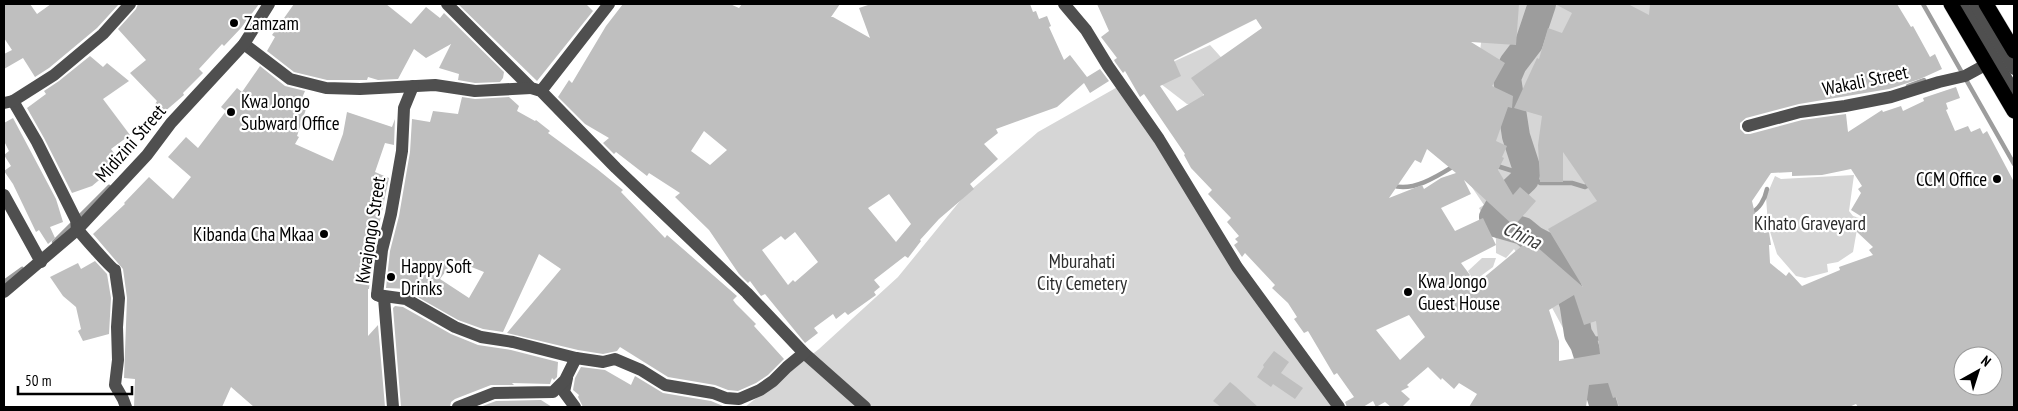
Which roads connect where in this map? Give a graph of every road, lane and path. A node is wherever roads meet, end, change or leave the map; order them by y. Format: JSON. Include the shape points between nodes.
{"nodes":[{"id":1,"x":130,"y":4,"type":"edge"},
{"id":2,"x":269,"y":4,"type":"edge"},
{"id":3,"x":447,"y":4,"type":"edge"},
{"id":4,"x":609,"y":4,"type":"edge"},
{"id":5,"x":1064,"y":4,"type":"edge"},
{"id":6,"x":1951,"y":4,"type":"edge"},
{"id":7,"x":1962,"y":4,"type":"edge"},
{"id":8,"x":1975,"y":4,"type":"edge"},
{"id":9,"x":1986,"y":4,"type":"edge"},
{"id":10,"x":244,"y":44,"type":"junction"},
{"id":11,"x":2014,"y":51,"type":"edge"},
{"id":12,"x":1987,"y":64,"type":"junction"},
{"id":13,"x":2014,"y":69,"type":"edge"},
{"id":14,"x":413,"y":86,"type":"junction"},
{"id":15,"x":536,"y":90,"type":"junction"},
{"id":16,"x":2014,"y":91,"type":"edge"},
{"id":17,"x":8,"y":102,"type":"edge"},
{"id":18,"x":2014,"y":111,"type":"edge"},
{"id":19,"x":1748,"y":126,"type":"dead end"},
{"id":20,"x":4,"y":195,"type":"edge"},
{"id":21,"x":77,"y":230,"type":"junction"},
{"id":22,"x":41,"y":262,"type":"junction"},
{"id":23,"x":4,"y":292,"type":"edge"},
{"id":24,"x":377,"y":295,"type":"junction"},
{"id":25,"x":804,"y":353,"type":"junction"},
{"id":26,"x":576,"y":358,"type":"junction"},
{"id":27,"x":568,"y":373,"type":"junction"},
{"id":28,"x":126,"y":407,"type":"edge"},
{"id":29,"x":393,"y":407,"type":"edge"},
{"id":30,"x":458,"y":407,"type":"edge"},
{"id":31,"x":574,"y":407,"type":"edge"},
{"id":32,"x":865,"y":407,"type":"edge"},
{"id":33,"x":1339,"y":407,"type":"edge"}],
"edges":[{"from":1,"to":17,"type":"street","via":[[103,34],[54,75]]},
{"from":2,"to":10,"type":"street","name":"Midizini Street"},
{"from":3,"to":15,"type":"street"},
{"from":4,"to":15,"type":"street"},
{"from":5,"to":33,"type":"street","via":[[1086,30],[1159,139],[1237,267]]},
{"from":6,"to":12,"type":"highway"},
{"from":7,"to":16,"type":"street"},
{"from":8,"to":13,"type":"street"},
{"from":9,"to":11,"type":"highway"},
{"from":10,"to":14,"type":"street","via":[[290,79],[326,88]]},
{"from":10,"to":21,"type":"street","name":"Midizini Street"},
{"from":12,"to":18,"type":"highway"},
{"from":12,"to":19,"type":"street","name":"Wakali Street","via":[[1965,76],[1891,97],[1800,112]]},
{"from":14,"to":15,"type":"street","via":[[435,85],[474,91]]},
{"from":14,"to":24,"type":"street","name":"Kwajongo Street","via":[[404,108],[400,160],[384,237]]},
{"from":15,"to":25,"type":"street","via":[[747,293]]},
{"from":17,"to":21,"type":"street","via":[[36,142],[76,220]]},
{"from":20,"to":22,"type":"street"},
{"from":21,"to":22,"type":"street","name":"Midizini Street"},
{"from":21,"to":28,"type":"street","via":[[115,270],[118,360],[115,385]]},
{"from":22,"to":23,"type":"street","name":"Midizini Street"},
{"from":24,"to":26,"type":"street","via":[[406,299],[455,327],[481,337]]},
{"from":24,"to":29,"type":"street","name":"Kwajongo Street","via":[[384,298]]},
{"from":25,"to":26,"type":"street","via":[[773,381],[739,399],[665,385],[641,370],[615,360],[603,362]]},
{"from":25,"to":32,"type":"street"},
{"from":26,"to":27,"type":"street"},
{"from":27,"to":30,"type":"street","via":[[553,392],[494,393]]},
{"from":27,"to":31,"type":"street","via":[[564,392]]}]}
